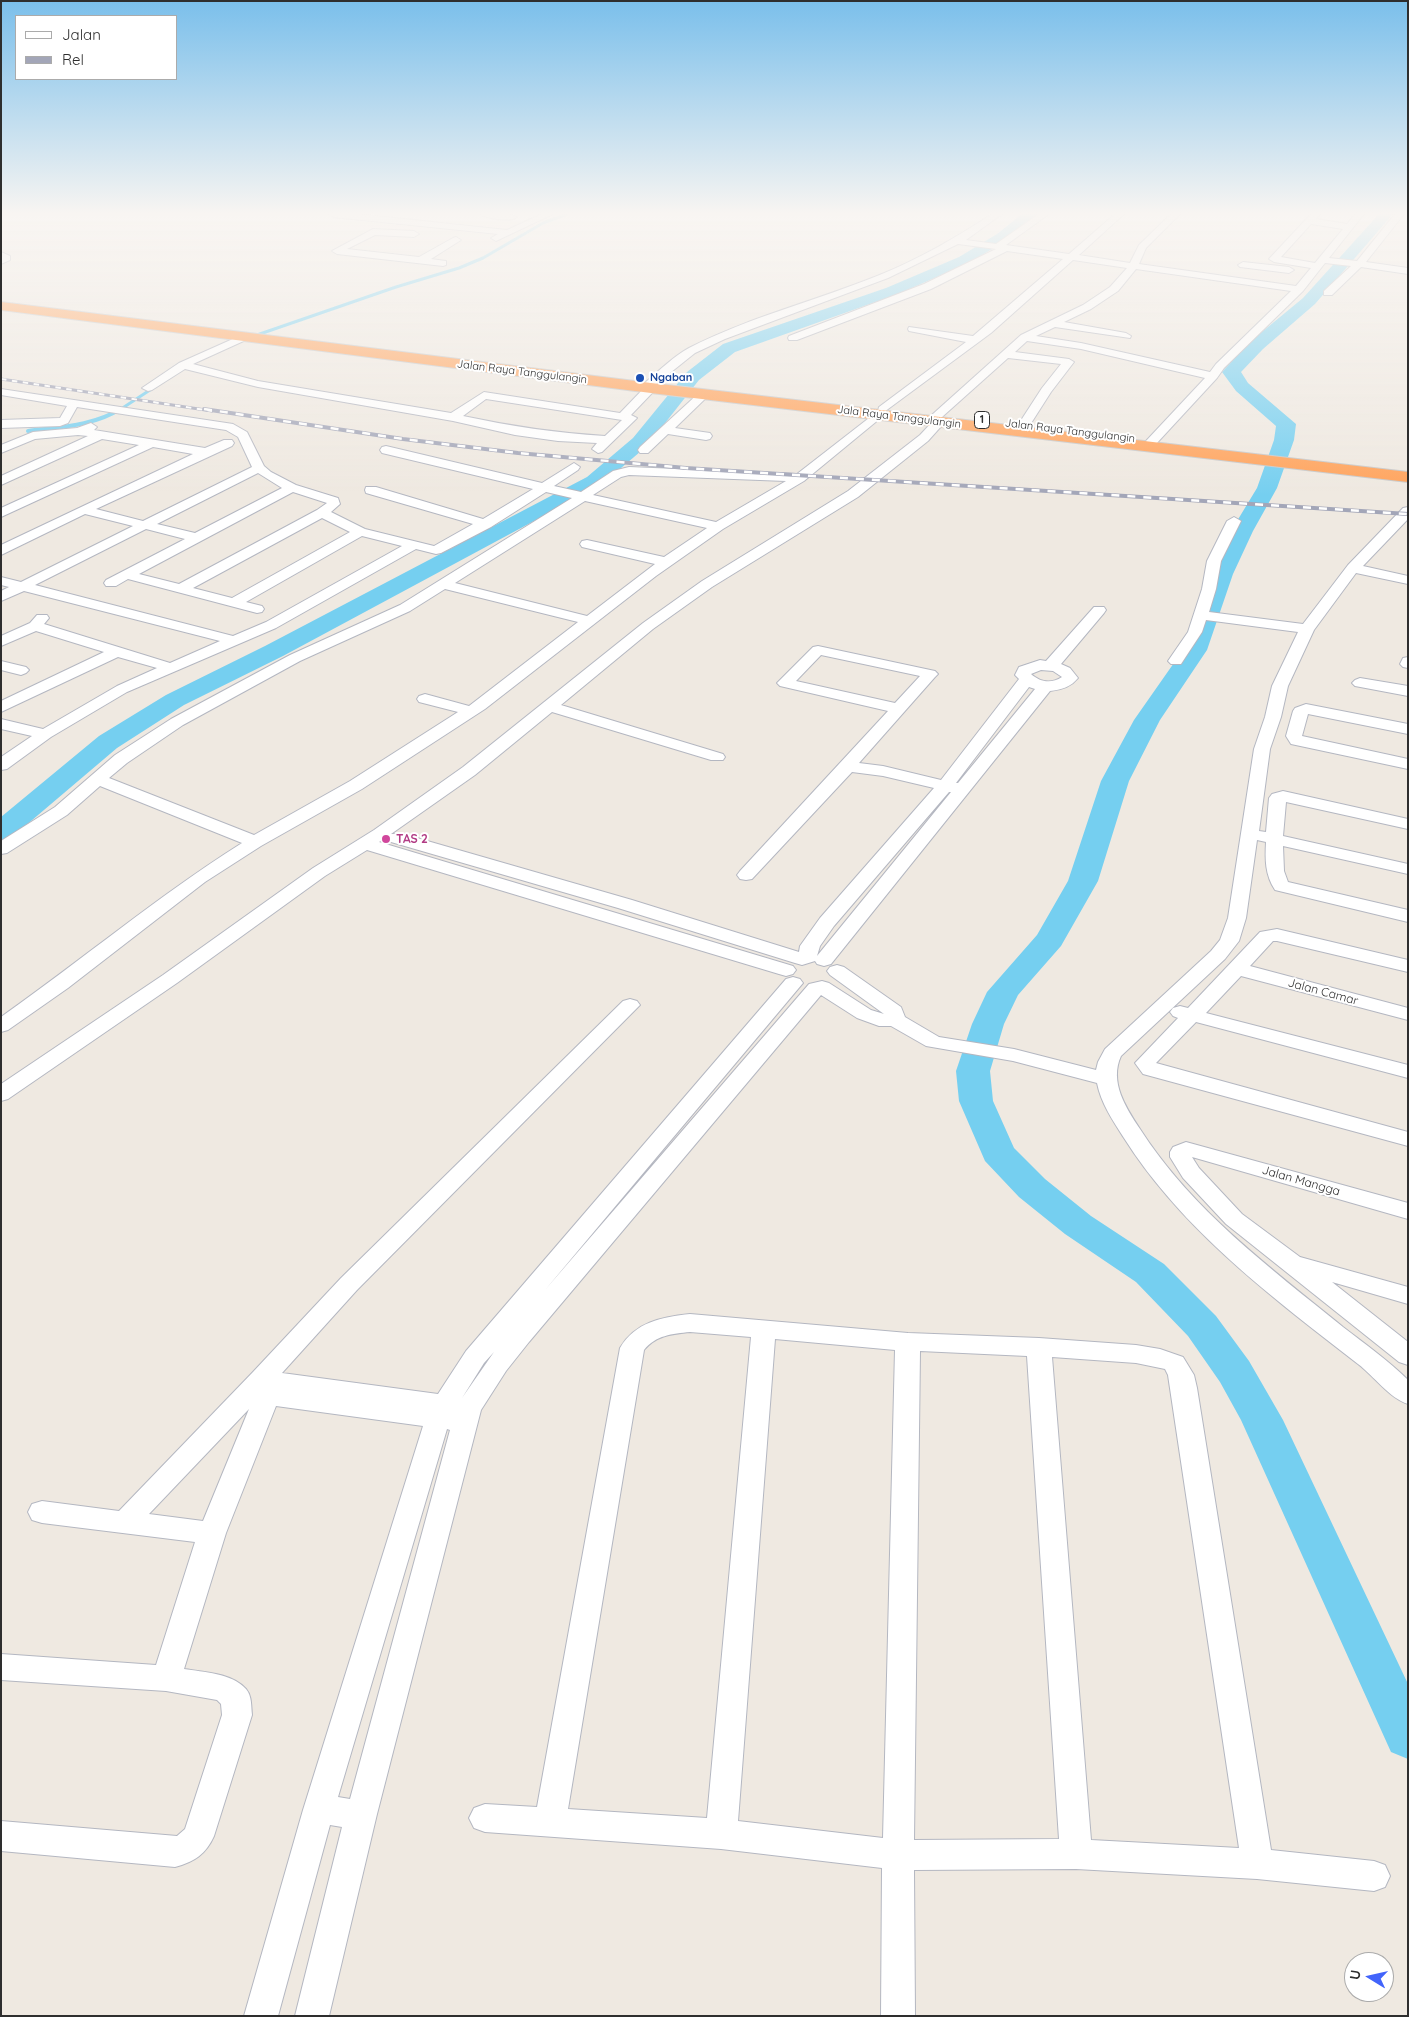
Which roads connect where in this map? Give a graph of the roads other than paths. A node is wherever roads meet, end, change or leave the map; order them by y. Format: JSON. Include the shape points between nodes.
{"nodes":[{"id":1,"x":32,"y":308,"type":"edge"},
{"id":2,"x":799,"y":308,"type":"edge"},
{"id":3,"x":873,"y":308,"type":"edge"},
{"id":4,"x":1011,"y":308,"type":"edge"},
{"id":5,"x":1081,"y":308,"type":"edge"},
{"id":6,"x":1279,"y":308,"type":"edge"},
{"id":7,"x":1052,"y":323,"type":"junction"},
{"id":8,"x":913,"y":329,"type":"dead end"},
{"id":9,"x":256,"y":336,"type":"junction"},
{"id":10,"x":1126,"y":336,"type":"dead end"},
{"id":11,"x":1025,"y":337,"type":"junction"},
{"id":12,"x":793,"y":338,"type":"dead end"},
{"id":13,"x":975,"y":340,"type":"junction"},
{"id":14,"x":1006,"y":354,"type":"junction"},
{"id":15,"x":187,"y":366,"type":"junction"},
{"id":16,"x":1213,"y":376,"type":"junction"},
{"id":17,"x":654,"y":386,"type":"junction"},
{"id":18,"x":148,"y":388,"type":"dead end"},
{"id":19,"x":1,"y":392,"type":"edge"},
{"id":20,"x":701,"y":392,"type":"junction"},
{"id":21,"x":58,"y":401,"type":"junction"},
{"id":22,"x":74,"y":403,"type":"junction"},
{"id":23,"x":1,"y":404,"type":"edge"},
{"id":24,"x":129,"y":412,"type":"junction"},
{"id":25,"x":881,"y":412,"type":"junction"},
{"id":26,"x":624,"y":416,"type":"junction"},
{"id":27,"x":453,"y":417,"type":"junction"},
{"id":28,"x":938,"y":418,"type":"junction"},
{"id":29,"x":1,"y":424,"type":"edge"},
{"id":30,"x":1024,"y":426,"type":"junction"},
{"id":31,"x":666,"y":430,"type":"junction"},
{"id":32,"x":78,"y":431,"type":"junction"},
{"id":33,"x":100,"y":435,"type":"junction"},
{"id":34,"x":706,"y":436,"type":"dead end"},
{"id":35,"x":1106,"y":438,"type":"junction"},
{"id":36,"x":399,"y":441,"type":"dead end"},
{"id":37,"x":1152,"y":441,"type":"junction"},
{"id":38,"x":228,"y":443,"type":"dead end"},
{"id":39,"x":152,"y":444,"type":"junction"},
{"id":40,"x":1,"y":449,"type":"edge"},
{"id":41,"x":644,"y":450,"type":"dead end"},
{"id":42,"x":206,"y":452,"type":"junction"},
{"id":43,"x":1256,"y":456,"type":"junction"},
{"id":44,"x":1300,"y":462,"type":"junction"},
{"id":45,"x":258,"y":465,"type":"junction"},
{"id":46,"x":574,"y":467,"type":"dead end"},
{"id":47,"x":1408,"y":470,"type":"edge"},
{"id":48,"x":1408,"y":477,"type":"edge"},
{"id":49,"x":800,"y":478,"type":"junction"},
{"id":50,"x":1,"y":481,"type":"edge"},
{"id":51,"x":292,"y":488,"type":"junction"},
{"id":52,"x":548,"y":489,"type":"junction"},
{"id":53,"x":371,"y":490,"type":"dead end"},
{"id":54,"x":579,"y":496,"type":"junction"},
{"id":55,"x":1408,"y":511,"type":"edge"},
{"id":56,"x":80,"y":512,"type":"junction"},
{"id":57,"x":1,"y":513,"type":"edge"},
{"id":58,"x":322,"y":513,"type":"junction"},
{"id":59,"x":1234,"y":521,"type":"dead end"},
{"id":60,"x":486,"y":524,"type":"junction"},
{"id":61,"x":135,"y":525,"type":"junction"},
{"id":62,"x":718,"y":526,"type":"junction"},
{"id":63,"x":360,"y":532,"type":"junction"},
{"id":64,"x":1,"y":537,"type":"edge"},
{"id":65,"x":194,"y":540,"type":"junction"},
{"id":66,"x":18,"y":541,"type":"junction"},
{"id":67,"x":587,"y":544,"type":"dead end"},
{"id":68,"x":414,"y":545,"type":"junction"},
{"id":69,"x":1,"y":551,"type":"edge"},
{"id":70,"x":667,"y":562,"type":"junction"},
{"id":71,"x":1353,"y":568,"type":"junction"},
{"id":72,"x":128,"y":575,"type":"junction"},
{"id":73,"x":1408,"y":580,"type":"edge"},
{"id":74,"x":111,"y":583,"type":"dead end"},
{"id":75,"x":9,"y":584,"type":"edge"},
{"id":76,"x":445,"y":585,"type":"junction"},
{"id":77,"x":181,"y":589,"type":"junction"},
{"id":78,"x":1,"y":597,"type":"edge"},
{"id":79,"x":233,"y":603,"type":"junction"},
{"id":80,"x":257,"y":609,"type":"dead end"},
{"id":81,"x":1099,"y":610,"type":"dead end"},
{"id":82,"x":1203,"y":615,"type":"junction"},
{"id":83,"x":590,"y":621,"type":"junction"},
{"id":84,"x":1307,"y":629,"type":"junction"},
{"id":85,"x":236,"y":641,"type":"junction"},
{"id":86,"x":1,"y":642,"type":"edge"},
{"id":87,"x":118,"y":651,"type":"junction"},
{"id":88,"x":1176,"y":661,"type":"dead end"},
{"id":89,"x":1,"y":665,"type":"edge"},
{"id":90,"x":1050,"y":666,"type":"junction"},
{"id":91,"x":170,"y":668,"type":"junction"},
{"id":92,"x":21,"y":670,"type":"dead end"},
{"id":93,"x":1026,"y":680,"type":"junction"},
{"id":94,"x":1360,"y":683,"type":"dead end"},
{"id":95,"x":1046,"y":686,"type":"junction"},
{"id":96,"x":1408,"y":692,"type":"edge"},
{"id":97,"x":425,"y":699,"type":"dead end"},
{"id":98,"x":549,"y":706,"type":"junction"},
{"id":99,"x":1,"y":707,"type":"edge"},
{"id":100,"x":899,"y":709,"type":"junction"},
{"id":101,"x":472,"y":711,"type":"junction"},
{"id":102,"x":1273,"y":717,"type":"junction"},
{"id":103,"x":1298,"y":722,"type":"junction"},
{"id":104,"x":1,"y":724,"type":"edge"},
{"id":105,"x":991,"y":726,"type":"junction"},
{"id":106,"x":1408,"y":729,"type":"edge"},
{"id":107,"x":1010,"y":730,"type":"junction"},
{"id":108,"x":45,"y":734,"type":"junction"},
{"id":109,"x":717,"y":757,"type":"dead end"},
{"id":110,"x":1408,"y":764,"type":"edge"},
{"id":111,"x":1,"y":765,"type":"edge"},
{"id":112,"x":848,"y":766,"type":"junction"},
{"id":113,"x":97,"y":779,"type":"junction"},
{"id":114,"x":951,"y":792,"type":"junction"},
{"id":115,"x":1408,"y":824,"type":"edge"},
{"id":116,"x":380,"y":834,"type":"junction"},
{"id":117,"x":1249,"y":834,"type":"junction"},
{"id":118,"x":1274,"y":838,"type":"junction"},
{"id":119,"x":255,"y":842,"type":"junction"},
{"id":120,"x":364,"y":843,"type":"junction"},
{"id":121,"x":1,"y":849,"type":"edge"},
{"id":122,"x":1408,"y":869,"type":"edge"},
{"id":123,"x":746,"y":875,"type":"dead end"},
{"id":124,"x":619,"y":911,"type":"junction"},
{"id":125,"x":1408,"y":916,"type":"edge"},
{"id":126,"x":1408,"y":966,"type":"edge"},
{"id":127,"x":1237,"y":969,"type":"junction"},
{"id":128,"x":811,"y":972,"type":"junction"},
{"id":129,"x":630,"y":1005,"type":"dead end"},
{"id":130,"x":1161,"y":1007,"type":"junction"},
{"id":131,"x":1408,"y":1014,"type":"edge"},
{"id":132,"x":1191,"y":1015,"type":"junction"},
{"id":133,"x":1,"y":1026,"type":"edge"},
{"id":134,"x":1408,"y":1072,"type":"edge"},
{"id":135,"x":1106,"y":1079,"type":"junction"},
{"id":136,"x":1,"y":1094,"type":"edge"},
{"id":137,"x":1408,"y":1139,"type":"edge"},
{"id":138,"x":1408,"y":1211,"type":"edge"},
{"id":139,"x":1291,"y":1262,"type":"junction"},
{"id":140,"x":1272,"y":1281,"type":"junction"},
{"id":141,"x":1408,"y":1296,"type":"edge"},
{"id":142,"x":764,"y":1328,"type":"junction"},
{"id":143,"x":908,"y":1342,"type":"junction"},
{"id":144,"x":1040,"y":1347,"type":"junction"},
{"id":145,"x":1408,"y":1356,"type":"edge"},
{"id":146,"x":263,"y":1387,"type":"junction"},
{"id":147,"x":1408,"y":1395,"type":"edge"},
{"id":148,"x":454,"y":1413,"type":"junction"},
{"id":149,"x":42,"y":1512,"type":"dead end"},
{"id":150,"x":126,"y":1521,"type":"junction"},
{"id":151,"x":212,"y":1532,"type":"junction"},
{"id":152,"x":1,"y":1667,"type":"edge"},
{"id":153,"x":166,"y":1678,"type":"junction"},
{"id":154,"x":319,"y":1810,"type":"junction"},
{"id":155,"x":361,"y":1814,"type":"junction"},
{"id":156,"x":485,"y":1818,"type":"dead end"},
{"id":157,"x":550,"y":1822,"type":"junction"},
{"id":158,"x":721,"y":1834,"type":"junction"},
{"id":159,"x":1,"y":1836,"type":"edge"},
{"id":160,"x":1076,"y":1854,"type":"junction"},
{"id":161,"x":898,"y":1855,"type":"junction"},
{"id":162,"x":1257,"y":1864,"type":"junction"},
{"id":163,"x":1374,"y":1876,"type":"dead end"},
{"id":164,"x":261,"y":2016,"type":"edge"},
{"id":165,"x":312,"y":2016,"type":"edge"},
{"id":166,"x":898,"y":2016,"type":"edge"}],
"edges":[{"from":1,"to":9,"type":"highway","name":"Jalan Raya Tanggulangin","number":"1"},
{"from":2,"to":17,"type":"street","via":[[691,351]]},
{"from":3,"to":12,"type":"street"},
{"from":4,"to":13,"type":"street"},
{"from":5,"to":7,"type":"street"},
{"from":6,"to":16,"type":"street"},
{"from":7,"to":10,"type":"street"},
{"from":7,"to":11,"type":"street"},
{"from":8,"to":13,"type":"street"},
{"from":9,"to":15,"type":"street"},
{"from":9,"to":17,"type":"highway","name":"Jalan Raya Tanggulangin","number":"1"},
{"from":11,"to":14,"type":"street"},
{"from":11,"to":16,"type":"street","via":[[1081,346]]},
{"from":13,"to":25,"type":"street"},
{"from":14,"to":28,"type":"street"},
{"from":14,"to":30,"type":"street","via":[[1069,362],[1046,390]]},
{"from":15,"to":18,"type":"street"},
{"from":15,"to":27,"type":"street","via":[[258,384]]},
{"from":16,"to":37,"type":"street"},
{"from":17,"to":20,"type":"highway","number":"1"},
{"from":17,"to":26,"type":"street"},
{"from":19,"to":21,"type":"street"},
{"from":20,"to":25,"type":"highway","name":"Jala Raya Tanggulangin","number":"1"},
{"from":20,"to":31,"type":"street"},
{"from":21,"to":22,"type":"street"},
{"from":21,"to":23,"type":"street"},
{"from":22,"to":24,"type":"street"},
{"from":22,"to":29,"type":"street","via":[[64,421]]},
{"from":24,"to":32,"type":"street"},
{"from":24,"to":45,"type":"street","via":[[229,427],[244,435]]},
{"from":25,"to":28,"type":"highway","name":"Jala Raya Tanggulangin","number":"1"},
{"from":25,"to":49,"type":"street"},
{"from":26,"to":27,"type":"street","via":[[484,394]]},
{"from":26,"to":27,"type":"street","via":[[632,419],[602,445]]},
{"from":28,"to":30,"type":"highway","name":"Jalan Raya Tanggulangin","number":"1"},
{"from":28,"to":35,"type":"highway","name":"Jala Raya Tanggulangin","number":"1"},
{"from":28,"to":98,"type":"street","via":[[924,438],[853,494],[700,589],[630,640]]},
{"from":30,"to":35,"type":"highway","name":"Jalan Raya Tanggulangin","number":"1"},
{"from":31,"to":34,"type":"street"},
{"from":31,"to":41,"type":"street"},
{"from":32,"to":33,"type":"street"},
{"from":32,"to":40,"type":"street","via":[[33,436]]},
{"from":33,"to":39,"type":"street"},
{"from":33,"to":50,"type":"street"},
{"from":35,"to":37,"type":"highway","name":"Jalan Raya Tanggulangin","number":"1"},
{"from":35,"to":43,"type":"highway","name":"Jala Raya Tanggulangin","number":"1"},
{"from":36,"to":52,"type":"street","via":[[386,450]]},
{"from":37,"to":43,"type":"highway","name":"Jalan Raya Tanggulangin","number":"1"},
{"from":38,"to":42,"type":"street"},
{"from":39,"to":42,"type":"street"},
{"from":39,"to":57,"type":"street"},
{"from":42,"to":56,"type":"street"},
{"from":43,"to":44,"type":"highway","number":"1"},
{"from":44,"to":47,"type":"highway","number":"1"},
{"from":44,"to":48,"type":"highway","number":"1"},
{"from":45,"to":51,"type":"street","via":[[267,475]]},
{"from":45,"to":61,"type":"street"},
{"from":46,"to":52,"type":"street"},
{"from":49,"to":54,"type":"street","via":[[629,471],[609,478]]},
{"from":49,"to":62,"type":"street"},
{"from":51,"to":58,"type":"street","via":[[333,501],[334,504]]},
{"from":51,"to":65,"type":"street"},
{"from":52,"to":54,"type":"street"},
{"from":52,"to":60,"type":"street"},
{"from":53,"to":60,"type":"street"},
{"from":54,"to":62,"type":"street"},
{"from":54,"to":76,"type":"street"},
{"from":55,"to":71,"type":"street"},
{"from":56,"to":61,"type":"street"},
{"from":56,"to":66,"type":"street"},
{"from":58,"to":63,"type":"street"},
{"from":58,"to":77,"type":"street"},
{"from":59,"to":82,"type":"street","via":[[1214,561]]},
{"from":60,"to":68,"type":"street","via":[[436,550]]},
{"from":61,"to":65,"type":"street"},
{"from":61,"to":75,"type":"street"},
{"from":62,"to":70,"type":"street"},
{"from":63,"to":68,"type":"street"},
{"from":63,"to":79,"type":"street"},
{"from":64,"to":66,"type":"street"},
{"from":65,"to":72,"type":"street"},
{"from":66,"to":69,"type":"street"},
{"from":67,"to":70,"type":"street"},
{"from":68,"to":85,"type":"street","via":[[271,625]]},
{"from":70,"to":83,"type":"street"},
{"from":71,"to":73,"type":"street"},
{"from":71,"to":84,"type":"street"},
{"from":72,"to":74,"type":"street"},
{"from":72,"to":77,"type":"street"},
{"from":75,"to":78,"type":"street"},
{"from":75,"to":85,"type":"street"},
{"from":76,"to":83,"type":"street"},
{"from":76,"to":113,"type":"street","via":[[398,612],[295,658],[177,722]]},
{"from":77,"to":79,"type":"street"},
{"from":79,"to":80,"type":"street"},
{"from":81,"to":90,"type":"street"},
{"from":82,"to":84,"type":"street"},
{"from":82,"to":88,"type":"street"},
{"from":83,"to":101,"type":"street"},
{"from":84,"to":102,"type":"street","via":[[1280,686]]},
{"from":85,"to":91,"type":"street"},
{"from":86,"to":87,"type":"street","via":[[38,622]]},
{"from":87,"to":91,"type":"street"},
{"from":87,"to":99,"type":"street"},
{"from":89,"to":92,"type":"street"},
{"from":90,"to":93,"type":"street","via":[[1040,665],[1024,670]]},
{"from":90,"to":95,"type":"street","via":[[1061,668],[1070,678],[1057,686]]},
{"from":91,"to":108,"type":"street","via":[[122,689]]},
{"from":93,"to":95,"type":"street"},
{"from":93,"to":105,"type":"street"},
{"from":94,"to":96,"type":"street"},
{"from":95,"to":107,"type":"street"},
{"from":97,"to":101,"type":"street"},
{"from":98,"to":109,"type":"street"},
{"from":98,"to":116,"type":"street","via":[[469,771]]},
{"from":100,"to":100,"type":"street","via":[[880,704],[785,683],[818,650],[930,674]]},
{"from":100,"to":112,"type":"street"},
{"from":101,"to":119,"type":"street","via":[[356,785]]},
{"from":102,"to":103,"type":"street"},
{"from":102,"to":117,"type":"street","via":[[1262,750]]},
{"from":103,"to":106,"type":"street","via":[[1301,710],[1311,709]]},
{"from":103,"to":110,"type":"street","via":[[1294,736],[1298,741]]},
{"from":104,"to":108,"type":"street"},
{"from":105,"to":107,"type":"street"},
{"from":105,"to":114,"type":"street"},
{"from":107,"to":114,"type":"street"},
{"from":108,"to":111,"type":"street"},
{"from":112,"to":114,"type":"street","via":[[867,770],[879,778]]},
{"from":112,"to":123,"type":"street"},
{"from":113,"to":119,"type":"street"},
{"from":113,"to":121,"type":"street","via":[[61,811]]},
{"from":114,"to":128,"type":"street"},
{"from":115,"to":118,"type":"street","via":[[1283,796],[1278,798]]},
{"from":116,"to":120,"type":"street"},
{"from":116,"to":124,"type":"street"},
{"from":117,"to":118,"type":"street"},
{"from":117,"to":130,"type":"street","via":[[1237,918],[1229,941]]},
{"from":118,"to":122,"type":"street"},
{"from":118,"to":125,"type":"street","via":[[1276,880],[1281,886]]},
{"from":119,"to":133,"type":"street","via":[[199,878]]},
{"from":120,"to":124,"type":"street"},
{"from":120,"to":136,"type":"street"},
{"from":124,"to":128,"type":"street"},
{"from":126,"to":127,"type":"street","via":[[1274,934],[1264,938]]},
{"from":127,"to":131,"type":"street","name":"Jalan Camar"},
{"from":127,"to":132,"type":"street"},
{"from":128,"to":135,"type":"street","via":[[864,1014],[879,1020],[895,1020],[933,1042],[1014,1055]]},
{"from":128,"to":148,"type":"street","via":[[660,1155],[497,1365]]},
{"from":129,"to":146,"type":"street","via":[[349,1284]]},
{"from":130,"to":132,"type":"street"},
{"from":130,"to":135,"type":"street","via":[[1112,1053]]},
{"from":132,"to":134,"type":"street"},
{"from":132,"to":137,"type":"street","via":[[1146,1061],[1150,1069]]},
{"from":135,"to":140,"type":"street","via":[[1119,1114],[1158,1171],[1188,1206]]},
{"from":138,"to":139,"type":"street","name":"Jalan Mangga","via":[[1193,1150],[1181,1152],[1180,1157],[1190,1173],[1234,1219]]},
{"from":139,"to":140,"type":"street"},
{"from":139,"to":141,"type":"street"},
{"from":139,"to":145,"type":"street"},
{"from":140,"to":147,"type":"street","via":[[1376,1364]]},
{"from":142,"to":143,"type":"street"},
{"from":142,"to":157,"type":"street","via":[[680,1324],[647,1333],[632,1348]]},
{"from":142,"to":158,"type":"street"},
{"from":143,"to":144,"type":"street"},
{"from":143,"to":161,"type":"street"},
{"from":144,"to":160,"type":"street"},
{"from":144,"to":162,"type":"street","via":[[1150,1356],[1174,1363],[1181,1375]]},
{"from":146,"to":148,"type":"street"},
{"from":146,"to":150,"type":"street"},
{"from":146,"to":151,"type":"street"},
{"from":148,"to":154,"type":"street","via":[[431,1438]]},
{"from":148,"to":155,"type":"street"},
{"from":149,"to":150,"type":"street"},
{"from":150,"to":151,"type":"street"},
{"from":151,"to":153,"type":"street"},
{"from":152,"to":153,"type":"street"},
{"from":153,"to":159,"type":"street","via":[[224,1690],[236,1698],[238,1705],[194,1842],[175,1852]]},
{"from":154,"to":155,"type":"street"},
{"from":154,"to":164,"type":"street"},
{"from":155,"to":165,"type":"street"},
{"from":156,"to":157,"type":"street"},
{"from":157,"to":158,"type":"street"},
{"from":158,"to":161,"type":"street"},
{"from":160,"to":161,"type":"street"},
{"from":160,"to":162,"type":"street"},
{"from":161,"to":166,"type":"street"},
{"from":162,"to":163,"type":"street"}]}
